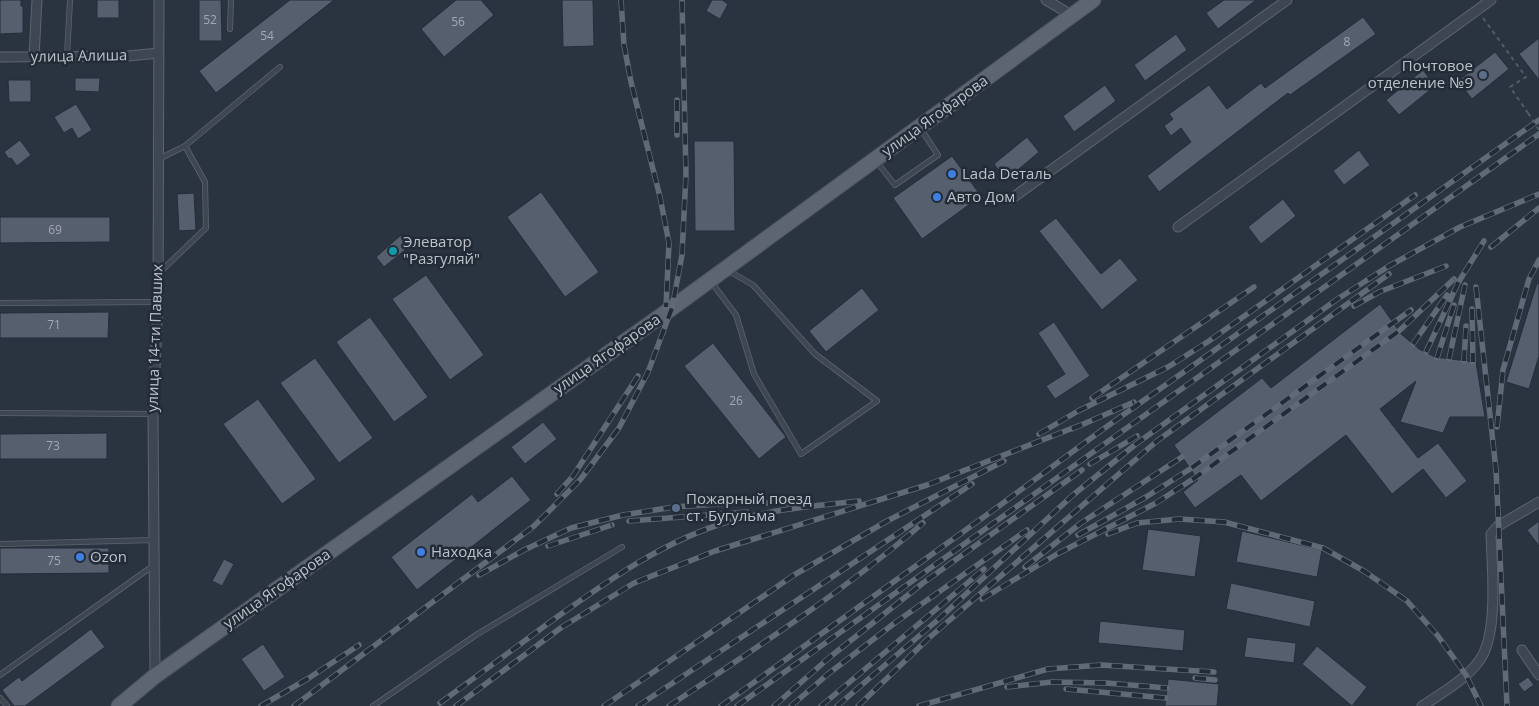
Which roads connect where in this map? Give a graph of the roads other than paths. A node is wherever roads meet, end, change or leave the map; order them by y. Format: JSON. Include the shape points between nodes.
{"nodes":[{"id":1,"x":37,"y":0,"type":"edge"},
{"id":2,"x":70,"y":0,"type":"edge"},
{"id":3,"x":159,"y":0,"type":"edge"},
{"id":4,"x":231,"y":0,"type":"edge"},
{"id":5,"x":1046,"y":0,"type":"edge"},
{"id":6,"x":1093,"y":0,"type":"edge"},
{"id":7,"x":1287,"y":0,"type":"edge"},
{"id":8,"x":1491,"y":0,"type":"edge"},
{"id":9,"x":1072,"y":16,"type":"junction"},
{"id":10,"x":230,"y":29,"type":"dead end"},
{"id":11,"x":159,"y":53,"type":"junction"},
{"id":12,"x":0,"y":56,"type":"edge"},
{"id":13,"x":67,"y":56,"type":"junction"},
{"id":14,"x":34,"y":57,"type":"junction"},
{"id":15,"x":280,"y":67,"type":"dead end"},
{"id":16,"x":920,"y":127,"type":"junction"},
{"id":17,"x":185,"y":146,"type":"junction"},
{"id":18,"x":876,"y":159,"type":"junction"},
{"id":19,"x":158,"y":160,"type":"junction"},
{"id":20,"x":1011,"y":199,"type":"dead end"},
{"id":21,"x":1178,"y":227,"type":"dead end"},
{"id":22,"x":726,"y":269,"type":"junction"},
{"id":23,"x":158,"y":274,"type":"junction"},
{"id":24,"x":710,"y":280,"type":"junction"},
{"id":25,"x":158,"y":302,"type":"junction"},
{"id":26,"x":0,"y":303,"type":"edge"},
{"id":27,"x":0,"y":413,"type":"edge"},
{"id":28,"x":153,"y":414,"type":"junction"},
{"id":29,"x":1539,"y":502,"type":"edge"},
{"id":30,"x":154,"y":540,"type":"junction"},
{"id":31,"x":0,"y":544,"type":"edge"},
{"id":32,"x":622,"y":547,"type":"dead end"},
{"id":33,"x":154,"y":565,"type":"junction"},
{"id":34,"x":1522,"y":650,"type":"dead end"},
{"id":35,"x":0,"y":675,"type":"edge"},
{"id":36,"x":1539,"y":675,"type":"edge"},
{"id":37,"x":155,"y":676,"type":"junction"},
{"id":38,"x":0,"y":698,"type":"edge"},
{"id":39,"x":7,"y":706,"type":"edge"},
{"id":40,"x":119,"y":706,"type":"edge"},
{"id":41,"x":373,"y":706,"type":"edge"},
{"id":42,"x":1422,"y":706,"type":"edge"}],
"edges":[{"from":1,"to":14,"type":"street"},
{"from":2,"to":13,"type":"lane"},
{"from":3,"to":11,"type":"street","name":"улица 14-ти Павших"},
{"from":4,"to":10,"type":"lane"},
{"from":5,"to":9,"type":"street"},
{"from":6,"to":9,"type":"main road","name":"улица Ягофарова"},
{"from":7,"to":20,"type":"street"},
{"from":8,"to":21,"type":"street"},
{"from":9,"to":16,"type":"main road","name":"улица Ягофарова"},
{"from":11,"to":13,"type":"street","name":"улица Алиша"},
{"from":11,"to":19,"type":"street","name":"улица 14-ти Павших"},
{"from":12,"to":14,"type":"street","name":"улица Алиша"},
{"from":13,"to":14,"type":"street","name":"улица Алиша"},
{"from":15,"to":17,"type":"lane"},
{"from":16,"to":18,"type":"main road","name":"улица Ягофарова"},
{"from":16,"to":18,"type":"lane","via":[[938,155],[895,185]]},
{"from":17,"to":19,"type":"lane"},
{"from":17,"to":23,"type":"lane","via":[[206,182],[206,228]]},
{"from":18,"to":22,"type":"main road","name":"улица Ягофарова"},
{"from":19,"to":23,"type":"street","name":"улица 14-ти Павших"},
{"from":22,"to":24,"type":"main road","name":"улица Ягофарова"},
{"from":22,"to":24,"type":"lane","via":[[753,285],[815,354],[877,401],[801,454],[754,374],[736,315]]},
{"from":23,"to":25,"type":"street","name":"улица 14-ти Павших"},
{"from":24,"to":37,"type":"main road","name":"улица Ягофарова"},
{"from":25,"to":26,"type":"lane"},
{"from":25,"to":28,"type":"street","name":"улица 14-ти Павших"},
{"from":27,"to":28,"type":"lane"},
{"from":28,"to":30,"type":"street","name":"улица 14-ти Павших"},
{"from":29,"to":42,"type":"street","via":[[1498,526],[1491,534],[1492,627],[1488,646],[1480,660],[1466,675]]},
{"from":30,"to":31,"type":"lane"},
{"from":30,"to":33,"type":"street","name":"улица 14-ти Павших"},
{"from":32,"to":41,"type":"lane","via":[[476,636]]},
{"from":33,"to":35,"type":"lane"},
{"from":33,"to":37,"type":"street","name":"улица 14-ти Павших"},
{"from":34,"to":36,"type":"street"},
{"from":37,"to":40,"type":"main road","name":"улица Ягофарова"},
{"from":38,"to":39,"type":"lane"}]}
